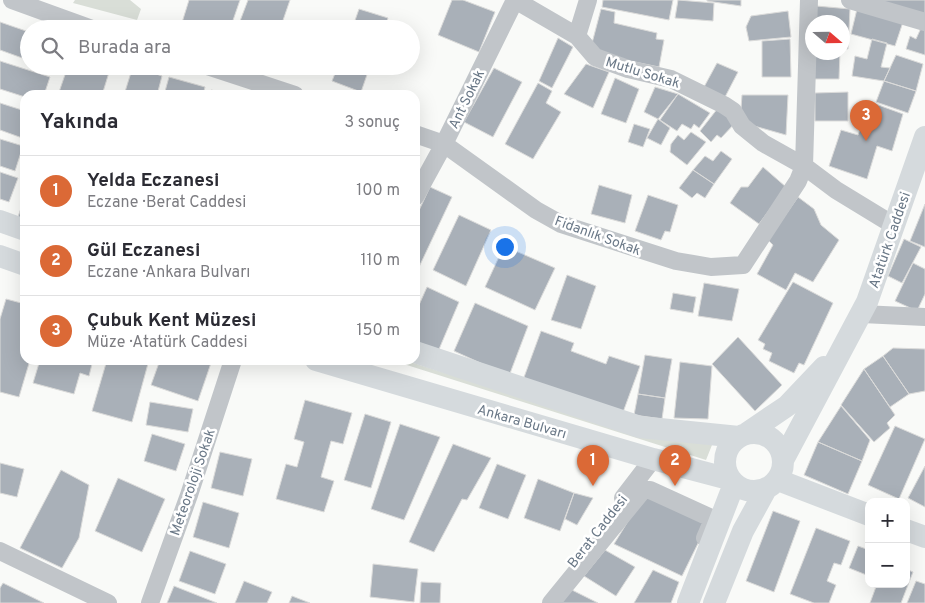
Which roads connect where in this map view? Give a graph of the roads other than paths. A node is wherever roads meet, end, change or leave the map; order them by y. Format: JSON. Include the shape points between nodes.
{"nodes":[{"id":1,"x":12,"y":0,"type":"edge"},
{"id":2,"x":515,"y":0,"type":"edge"},
{"id":3,"x":588,"y":0,"type":"edge"},
{"id":4,"x":809,"y":0,"type":"edge"},
{"id":5,"x":850,"y":0,"type":"edge"},
{"id":6,"x":67,"y":20,"type":"edge"},
{"id":7,"x":925,"y":22,"type":"edge"},
{"id":8,"x":577,"y":36,"type":"junction"},
{"id":9,"x":234,"y":75,"type":"edge"},
{"id":10,"x":280,"y":90,"type":"edge"},
{"id":11,"x":420,"y":136,"type":"edge"},
{"id":12,"x":925,"y":138,"type":"edge"},
{"id":13,"x":444,"y":144,"type":"junction"},
{"id":14,"x":804,"y":166,"type":"junction"},
{"id":15,"x":420,"y":188,"type":"edge"},
{"id":16,"x":0,"y":221,"type":"edge"},
{"id":17,"x":895,"y":226,"type":"junction"},
{"id":18,"x":20,"y":228,"type":"edge"},
{"id":19,"x":0,"y":256,"type":"edge"},
{"id":20,"x":20,"y":263,"type":"edge"},
{"id":21,"x":862,"y":314,"type":"junction"},
{"id":22,"x":925,"y":318,"type":"edge"},
{"id":23,"x":848,"y":340,"type":"junction"},
{"id":24,"x":420,"y":354,"type":"edge"},
{"id":25,"x":231,"y":365,"type":"edge"},
{"id":26,"x":333,"y":365,"type":"edge"},
{"id":27,"x":743,"y":435,"type":"junction"},
{"id":28,"x":653,"y":459,"type":"junction"},
{"id":29,"x":775,"y":476,"type":"junction"},
{"id":30,"x":732,"y":481,"type":"junction"},
{"id":31,"x":865,"y":513,"type":"edge"},
{"id":32,"x":910,"y":531,"type":"edge"},
{"id":33,"x":925,"y":537,"type":"edge"},
{"id":34,"x":0,"y":551,"type":"edge"},
{"id":35,"x":108,"y":603,"type":"edge"},
{"id":36,"x":150,"y":603,"type":"edge"},
{"id":37,"x":540,"y":603,"type":"edge"},
{"id":38,"x":551,"y":603,"type":"edge"},
{"id":39,"x":677,"y":603,"type":"edge"},
{"id":40,"x":688,"y":603,"type":"edge"},
{"id":41,"x":714,"y":603,"type":"edge"}],
"edges":[{"from":1,"to":6,"type":"street"},
{"from":2,"to":8,"type":"street","name":"Mutlu Sokak"},
{"from":2,"to":13,"type":"street","name":"Ant Sokak"},
{"from":3,"to":8,"type":"street"},
{"from":4,"to":14,"type":"street"},
{"from":5,"to":7,"type":"street"},
{"from":8,"to":14,"type":"street","name":"Mutlu Sokak","via":[[595,57],[628,69],[671,78],[724,105],[763,143]]},
{"from":9,"to":10,"type":"street"},
{"from":11,"to":13,"type":"street","name":"Fidanlık Sokak"},
{"from":12,"to":17,"type":"main road","name":"Atatürk Caddesi"},
{"from":13,"to":14,"type":"street","name":"Fidanlık Sokak","via":[[536,210],[561,224],[676,261],[711,267],[744,265],[798,181]]},
{"from":13,"to":15,"type":"street","name":"Ant Sokak"},
{"from":14,"to":17,"type":"street","name":"Mutlu Sokak"},
{"from":16,"to":18,"type":"main road"},
{"from":17,"to":21,"type":"main road","name":"Atatürk Caddesi"},
{"from":19,"to":20,"type":"main road"},
{"from":21,"to":22,"type":"street"},
{"from":21,"to":23,"type":"main road","name":"Atatürk Caddesi"},
{"from":23,"to":27,"type":"main road","name":"Atatürk Caddesi","via":[[787,406]]},
{"from":23,"to":29,"type":"main road","name":"Atatürk Caddesi"},
{"from":24,"to":27,"type":"main road","via":[[640,426]]},
{"from":25,"to":36,"type":"street","name":"Meteoroloji Sokak"},
{"from":26,"to":28,"type":"main road","name":"Ankara Bulvarı"},
{"from":27,"to":29,"type":"main road","via":[[757,433],[775,442],[781,450]]},
{"from":27,"to":30,"type":"main road","via":[[727,451],[724,460]]},
{"from":28,"to":30,"type":"main road","name":"Ankara Bulvarı"},
{"from":28,"to":37,"type":"street","name":"Berat Caddesi"},
{"from":29,"to":30,"type":"main road","via":[[749,491]]},
{"from":29,"to":31,"type":"main road"},
{"from":29,"to":41,"type":"main road","name":"Atatürk Caddesi","via":[[743,531]]},
{"from":30,"to":40,"type":"main road"},
{"from":32,"to":33,"type":"main road"},
{"from":34,"to":35,"type":"street"},
{"from":38,"to":39,"type":"street","via":[[643,490],[650,490],[710,517],[710,524]]}]}
